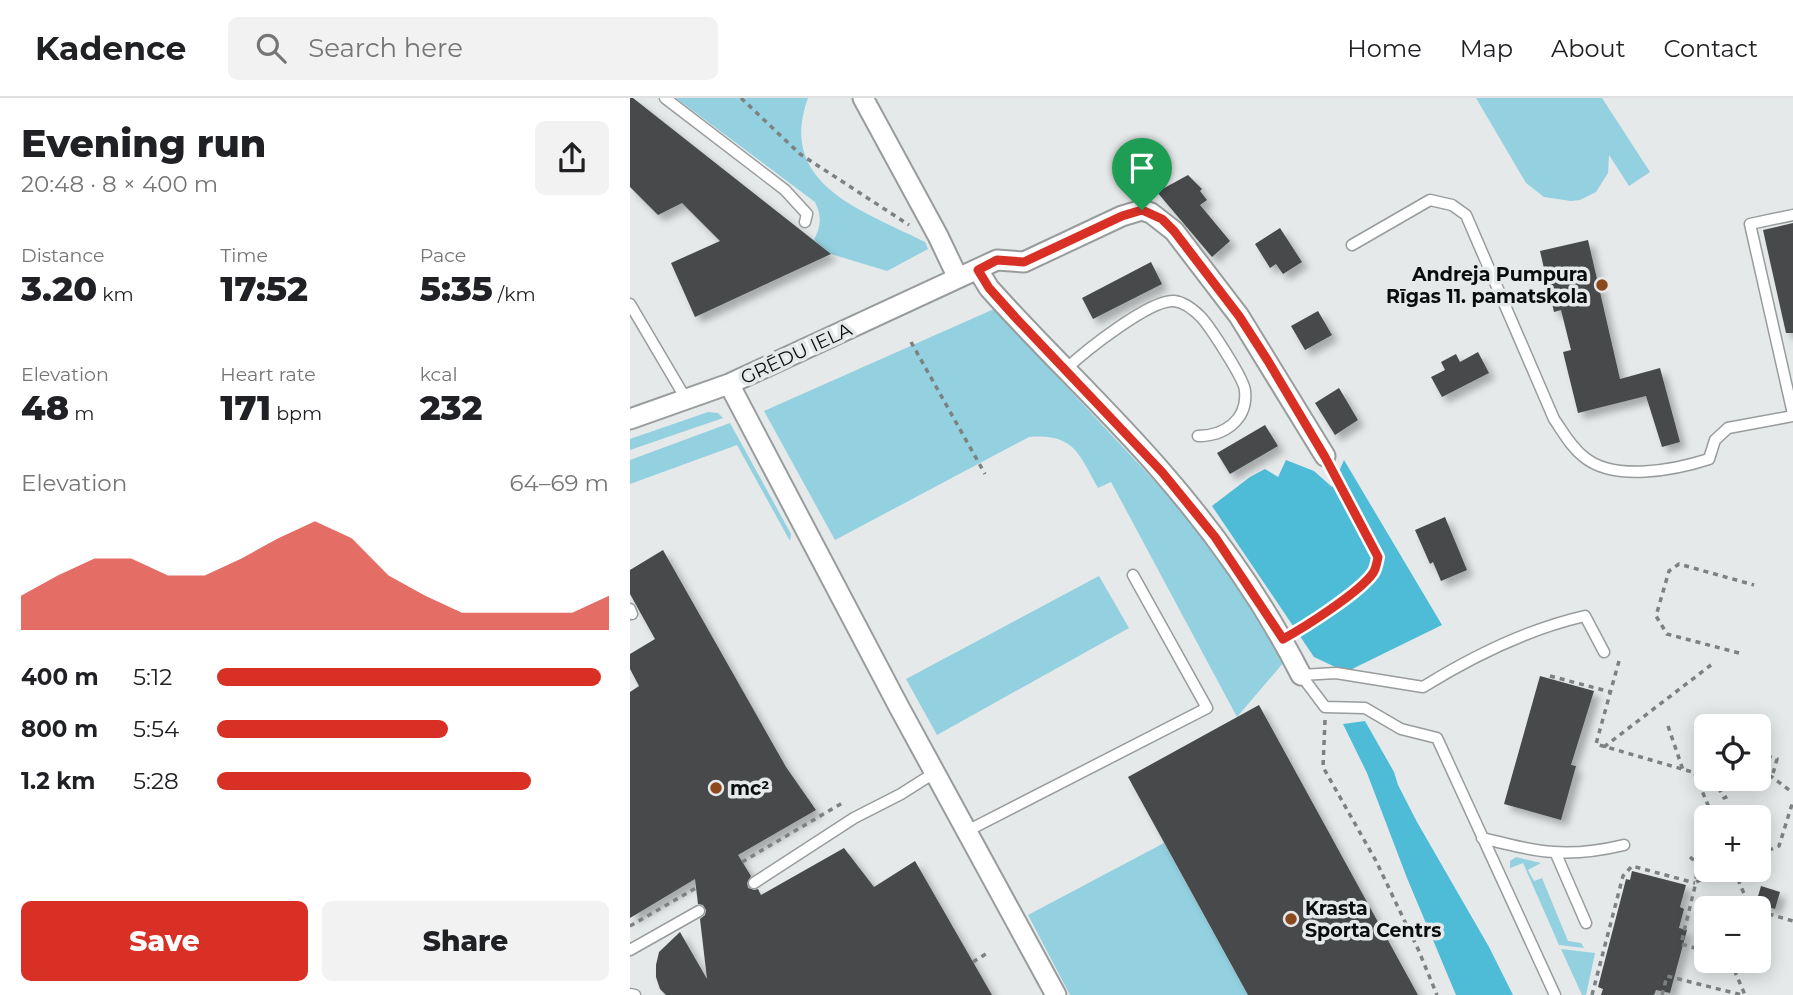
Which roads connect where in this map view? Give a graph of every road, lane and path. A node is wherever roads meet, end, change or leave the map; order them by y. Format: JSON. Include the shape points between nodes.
{"nodes":[{"id":1,"x":665,"y":98,"type":"edge"},
{"id":2,"x":741,"y":98,"type":"edge"},
{"id":3,"x":863,"y":98,"type":"edge"},
{"id":4,"x":1793,"y":215,"type":"edge"},
{"id":5,"x":805,"y":222,"type":"dead end"},
{"id":6,"x":911,"y":226,"type":"dead end"},
{"id":7,"x":1352,"y":245,"type":"dead end"},
{"id":8,"x":978,"y":270,"type":"junction"},
{"id":9,"x":958,"y":278,"type":"junction"},
{"id":10,"x":630,"y":304,"type":"edge"},
{"id":11,"x":911,"y":342,"type":"dead end"},
{"id":12,"x":1066,"y":369,"type":"junction"},
{"id":13,"x":729,"y":384,"type":"junction"},
{"id":14,"x":686,"y":399,"type":"junction"},
{"id":15,"x":1793,"y":415,"type":"edge"},
{"id":16,"x":630,"y":419,"type":"edge"},
{"id":17,"x":1198,"y":436,"type":"dead end"},
{"id":18,"x":1325,"y":457,"type":"joint"},
{"id":19,"x":985,"y":474,"type":"dead end"},
{"id":20,"x":1133,"y":575,"type":"dead end"},
{"id":21,"x":1754,"y":585,"type":"dead end"},
{"id":22,"x":1283,"y":639,"type":"junction"},
{"id":23,"x":1604,"y":652,"type":"dead end"},
{"id":24,"x":1739,"y":653,"type":"dead end"},
{"id":25,"x":1619,"y":661,"type":"dead end"},
{"id":26,"x":1711,"y":665,"type":"dead end"},
{"id":27,"x":1301,"y":674,"type":"junction"},
{"id":28,"x":1550,"y":676,"type":"dead end"},
{"id":29,"x":1611,"y":692,"type":"junction"},
{"id":30,"x":1325,"y":707,"type":"junction"},
{"id":31,"x":1668,"y":726,"type":"dead end"},
{"id":32,"x":1604,"y":747,"type":"junction"},
{"id":33,"x":1771,"y":757,"type":"edge"},
{"id":34,"x":1683,"y":770,"type":"junction"},
{"id":35,"x":934,"y":773,"type":"junction"},
{"id":36,"x":1694,"y":774,"type":"edge"},
{"id":37,"x":1772,"y":777,"type":"joint"},
{"id":38,"x":1720,"y":791,"type":"edge"},
{"id":39,"x":1793,"y":793,"type":"edge"},
{"id":40,"x":1731,"y":795,"type":"dead end"},
{"id":41,"x":1793,"y":801,"type":"edge"},
{"id":42,"x":844,"y":802,"type":"dead end"},
{"id":43,"x":967,"y":831,"type":"junction"},
{"id":44,"x":1482,"y":838,"type":"junction"},
{"id":45,"x":1624,"y":845,"type":"dead end"},
{"id":46,"x":1771,"y":849,"type":"edge"},
{"id":47,"x":1556,"y":854,"type":"junction"},
{"id":48,"x":1690,"y":857,"type":"dead end"},
{"id":49,"x":742,"y":862,"type":"dead end"},
{"id":50,"x":754,"y":883,"type":"dead end"},
{"id":51,"x":1696,"y":883,"type":"junction"},
{"id":52,"x":696,"y":888,"type":"dead end"},
{"id":53,"x":699,"y":911,"type":"dead end"},
{"id":54,"x":1771,"y":915,"type":"edge"},
{"id":55,"x":1793,"y":921,"type":"edge"},
{"id":56,"x":1586,"y":923,"type":"dead end"},
{"id":57,"x":630,"y":926,"type":"edge"},
{"id":58,"x":1694,"y":948,"type":"edge"},
{"id":59,"x":630,"y":950,"type":"edge"},
{"id":60,"x":989,"y":952,"type":"dead end"},
{"id":61,"x":973,"y":962,"type":"dead end"},
{"id":62,"x":1736,"y":973,"type":"edge"},
{"id":63,"x":630,"y":994,"type":"edge"},
{"id":64,"x":635,"y":995,"type":"edge"},
{"id":65,"x":1056,"y":995,"type":"edge"},
{"id":66,"x":1437,"y":995,"type":"edge"},
{"id":67,"x":1555,"y":995,"type":"edge"},
{"id":68,"x":1592,"y":995,"type":"edge"},
{"id":69,"x":1662,"y":995,"type":"edge"},
{"id":70,"x":1743,"y":995,"type":"edge"}],
"edges":[{"from":1,"to":5,"type":"lane","via":[[785,190],[807,214]]},
{"from":2,"to":6,"type":"path","via":[[800,154]]},
{"from":3,"to":9,"type":"street"},
{"from":4,"to":15,"type":"lane","via":[[1750,224]]},
{"from":7,"to":15,"type":"lane","via":[[1430,200],[1452,205],[1466,215],[1554,419],[1573,448],[1601,468],[1662,470],[1693,464],[1709,458],[1715,440],[1727,428]]},
{"from":8,"to":9,"type":"street","name":"GRĒDU IELA"},
{"from":8,"to":12,"type":"street","via":[[999,300]]},
{"from":8,"to":18,"type":"street","name":"GRĒDU IELA","via":[[997,260],[1024,262],[1122,216],[1142,210],[1151,213],[1174,231],[1239,316]]},
{"from":9,"to":13,"type":"street","name":"GRĒDU IELA"},
{"from":10,"to":14,"type":"lane"},
{"from":11,"to":19,"type":"path"},
{"from":12,"to":17,"type":"lane","via":[[1093,344],[1161,302],[1189,306],[1202,318],[1246,389],[1236,422],[1225,431]]},
{"from":12,"to":22,"type":"street","via":[[1208,528]]},
{"from":13,"to":14,"type":"street","name":"GRĒDU IELA"},
{"from":13,"to":35,"type":"street"},
{"from":14,"to":16,"type":"street","name":"GRĒDU IELA"},
{"from":18,"to":22,"type":"path","via":[[1378,557],[1375,572]]},
{"from":20,"to":43,"type":"lane","via":[[1207,708]]},
{"from":21,"to":24,"type":"path","via":[[1679,564],[1669,571],[1656,616],[1667,634]]},
{"from":22,"to":27,"type":"street"},
{"from":23,"to":27,"type":"lane","via":[[1585,616],[1548,624],[1423,687],[1336,673]]},
{"from":25,"to":29,"type":"path"},
{"from":26,"to":32,"type":"path"},
{"from":27,"to":30,"type":"lane"},
{"from":28,"to":29,"type":"path"},
{"from":29,"to":32,"type":"path","via":[[1596,744]]},
{"from":30,"to":44,"type":"lane","via":[[1365,708],[1401,729],[1437,738]]},
{"from":30,"to":66,"type":"path","via":[[1324,767],[1376,861]]},
{"from":31,"to":34,"type":"path"},
{"from":32,"to":34,"type":"path"},
{"from":33,"to":37,"type":"path","via":[[1777,759]]},
{"from":34,"to":36,"type":"path"},
{"from":35,"to":43,"type":"street"},
{"from":35,"to":50,"type":"lane"},
{"from":37,"to":39,"type":"path"},
{"from":38,"to":40,"type":"path","via":[[1724,798]]},
{"from":41,"to":46,"type":"path","via":[[1779,846]]},
{"from":42,"to":49,"type":"path"},
{"from":43,"to":65,"type":"street"},
{"from":44,"to":47,"type":"lane"},
{"from":44,"to":67,"type":"lane"},
{"from":45,"to":47,"type":"lane"},
{"from":47,"to":56,"type":"lane"},
{"from":48,"to":51,"type":"path","via":[[1696,863]]},
{"from":51,"to":58,"type":"path","via":[[1681,944]]},
{"from":51,"to":68,"type":"path","via":[[1632,866],[1623,876]]},
{"from":52,"to":57,"type":"path"},
{"from":53,"to":59,"type":"lane"},
{"from":54,"to":55,"type":"path"},
{"from":60,"to":61,"type":"path"},
{"from":62,"to":70,"type":"path"},
{"from":63,"to":64,"type":"lane"},
{"from":69,"to":70,"type":"path","via":[[1667,976]]}]}
